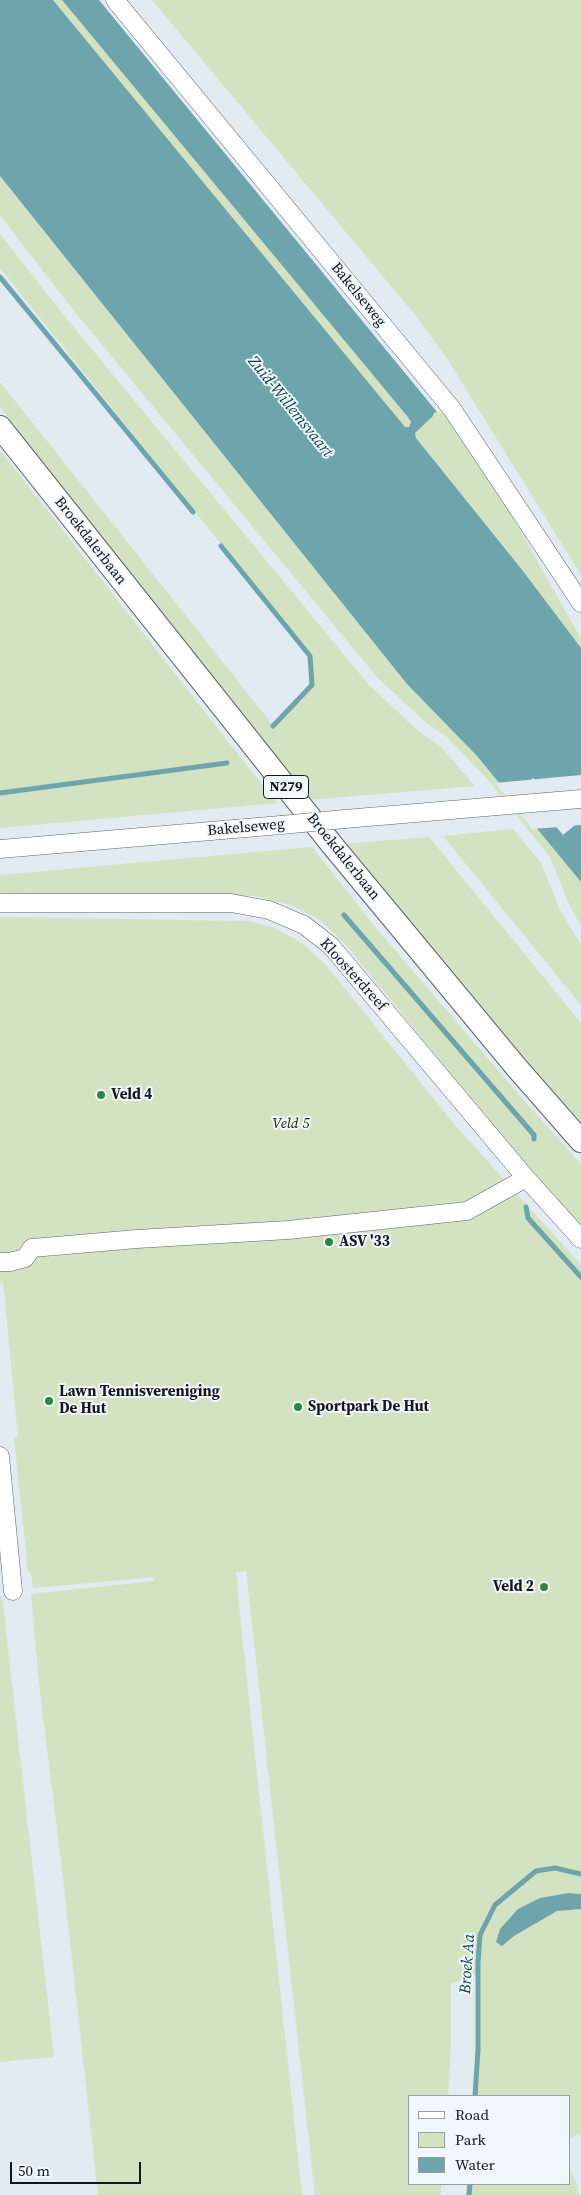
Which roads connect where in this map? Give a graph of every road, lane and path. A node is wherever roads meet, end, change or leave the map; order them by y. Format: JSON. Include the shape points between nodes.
{"nodes":[{"id":1,"x":115,"y":0,"type":"edge"},
{"id":2,"x":0,"y":427,"type":"edge"},
{"id":3,"x":581,"y":603,"type":"edge"},
{"id":4,"x":581,"y":799,"type":"edge"},
{"id":5,"x":0,"y":849,"type":"edge"},
{"id":6,"x":0,"y":903,"type":"edge"},
{"id":7,"x":581,"y":1141,"type":"edge"},
{"id":8,"x":526,"y":1178,"type":"junction"},
{"id":9,"x":581,"y":1239,"type":"edge"},
{"id":10,"x":0,"y":1262,"type":"edge"},
{"id":11,"x":0,"y":1456,"type":"edge"},
{"id":12,"x":1,"y":1479,"type":"edge"},
{"id":13,"x":13,"y":1591,"type":"dead end"}],
"edges":[{"from":1,"to":3,"type":"street","name":"Bakelseweg","via":[[452,409]]},
{"from":2,"to":7,"type":"main road","name":"Broekdalerbaan","number":"N279","via":[[332,846]]},
{"from":4,"to":5,"type":"street","name":"Bakelseweg","bridge":true},
{"from":6,"to":8,"type":"street","name":"Kloosterdreef","via":[[231,903],[269,910],[304,925],[330,946]]},
{"from":8,"to":9,"type":"street","name":"Kloosterdreef"},
{"from":8,"to":10,"type":"street","via":[[467,1211],[303,1228],[32,1248],[25,1258]]},
{"from":11,"to":12,"type":"street"},
{"from":12,"to":13,"type":"street"}]}
